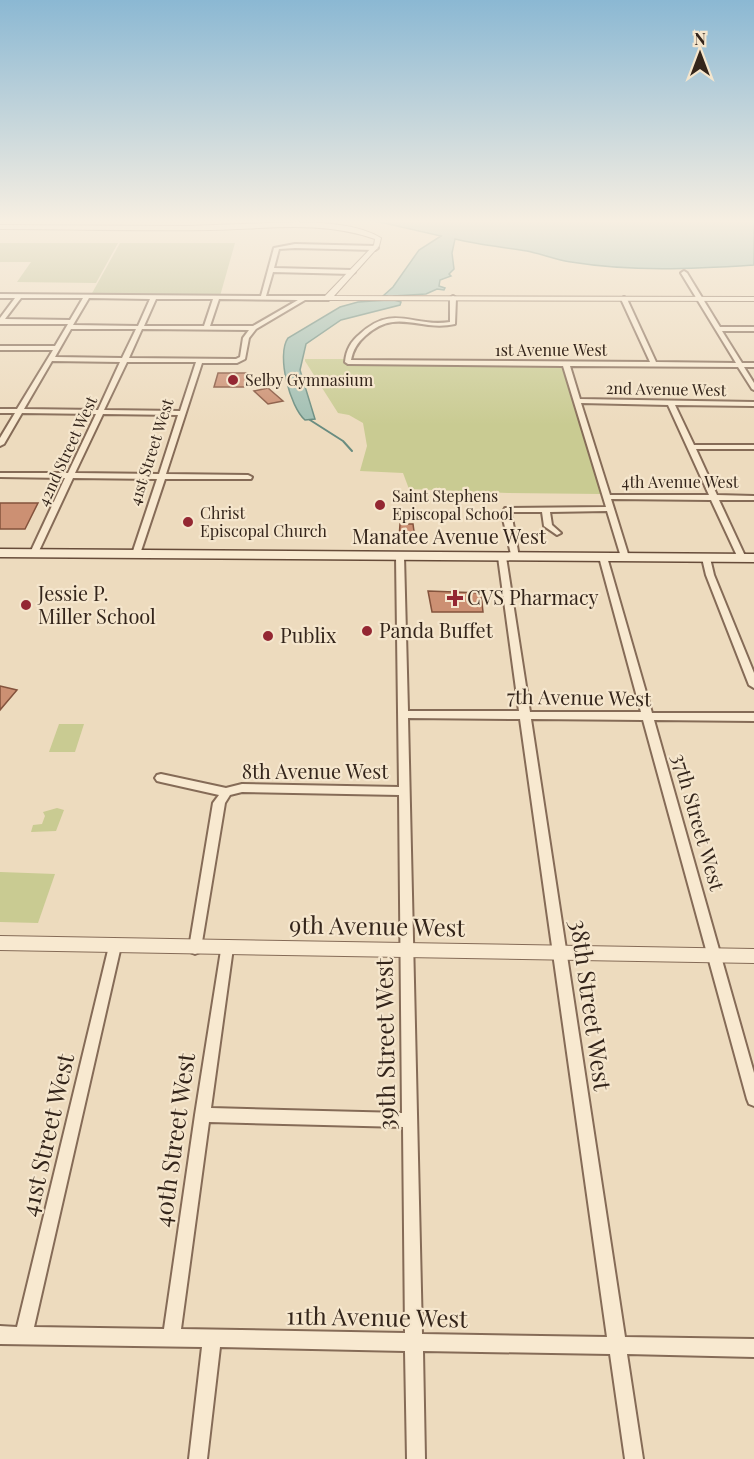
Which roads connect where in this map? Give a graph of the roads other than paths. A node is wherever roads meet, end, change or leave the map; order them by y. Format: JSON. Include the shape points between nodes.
{"nodes":[{"id":1,"x":265,"y":288,"type":"edge"},
{"id":2,"x":337,"y":288,"type":"edge"},
{"id":3,"x":693,"y":288,"type":"edge"},
{"id":4,"x":0,"y":296,"type":"edge"},
{"id":5,"x":19,"y":296,"type":"junction"},
{"id":6,"x":87,"y":297,"type":"junction"},
{"id":7,"x":154,"y":297,"type":"junction"},
{"id":8,"x":217,"y":297,"type":"junction"},
{"id":9,"x":263,"y":298,"type":"junction"},
{"id":10,"x":306,"y":298,"type":"junction"},
{"id":11,"x":328,"y":298,"type":"junction"},
{"id":12,"x":453,"y":298,"type":"junction"},
{"id":13,"x":624,"y":299,"type":"junction"},
{"id":14,"x":754,"y":299,"type":"edge"},
{"id":15,"x":701,"y":300,"type":"junction"},
{"id":16,"x":0,"y":321,"type":"edge"},
{"id":17,"x":71,"y":324,"type":"junction"},
{"id":18,"x":140,"y":327,"type":"junction"},
{"id":19,"x":207,"y":327,"type":"junction"},
{"id":20,"x":254,"y":328,"type":"junction"},
{"id":21,"x":719,"y":330,"type":"junction"},
{"id":22,"x":754,"y":331,"type":"edge"},
{"id":23,"x":0,"y":348,"type":"edge"},
{"id":24,"x":57,"y":348,"type":"junction"},
{"id":25,"x":50,"y":359,"type":"junction"},
{"id":26,"x":125,"y":360,"type":"junction"},
{"id":27,"x":200,"y":360,"type":"junction"},
{"id":28,"x":566,"y":364,"type":"junction"},
{"id":29,"x":654,"y":364,"type":"junction"},
{"id":30,"x":740,"y":365,"type":"junction"},
{"id":31,"x":754,"y":365,"type":"edge"},
{"id":32,"x":754,"y":388,"type":"edge"},
{"id":33,"x":577,"y":402,"type":"junction"},
{"id":34,"x":671,"y":403,"type":"junction"},
{"id":35,"x":754,"y":404,"type":"edge"},
{"id":36,"x":0,"y":411,"type":"edge"},
{"id":37,"x":19,"y":411,"type":"junction"},
{"id":38,"x":100,"y":412,"type":"junction"},
{"id":39,"x":183,"y":413,"type":"junction"},
{"id":40,"x":0,"y":443,"type":"edge"},
{"id":41,"x":691,"y":447,"type":"junction"},
{"id":42,"x":754,"y":447,"type":"edge"},
{"id":43,"x":0,"y":475,"type":"edge"},
{"id":44,"x":71,"y":476,"type":"junction"},
{"id":45,"x":162,"y":476,"type":"junction"},
{"id":46,"x":248,"y":477,"type":"dead end"},
{"id":47,"x":607,"y":497,"type":"junction"},
{"id":48,"x":713,"y":498,"type":"junction"},
{"id":49,"x":754,"y":498,"type":"edge"},
{"id":50,"x":546,"y":509,"type":"junction"},
{"id":51,"x":610,"y":509,"type":"junction"},
{"id":52,"x":557,"y":533,"type":"dead end"},
{"id":53,"x":0,"y":553,"type":"edge"},
{"id":54,"x":34,"y":553,"type":"junction"},
{"id":55,"x":136,"y":554,"type":"junction"},
{"id":56,"x":400,"y":556,"type":"junction"},
{"id":57,"x":509,"y":557,"type":"junction"},
{"id":58,"x":603,"y":557,"type":"junction"},
{"id":59,"x":625,"y":557,"type":"junction"},
{"id":60,"x":706,"y":558,"type":"junction"},
{"id":61,"x":748,"y":558,"type":"edge"},
{"id":62,"x":754,"y":685,"type":"edge"},
{"id":63,"x":403,"y":714,"type":"junction"},
{"id":64,"x":525,"y":715,"type":"junction"},
{"id":65,"x":648,"y":716,"type":"junction"},
{"id":66,"x":754,"y":717,"type":"edge"},
{"id":67,"x":162,"y":778,"type":"dead end"},
{"id":68,"x":405,"y":791,"type":"junction"},
{"id":69,"x":226,"y":792,"type":"junction"},
{"id":70,"x":0,"y":943,"type":"edge"},
{"id":71,"x":115,"y":946,"type":"junction"},
{"id":72,"x":195,"y":948,"type":"junction"},
{"id":73,"x":228,"y":948,"type":"junction"},
{"id":74,"x":408,"y":951,"type":"junction"},
{"id":75,"x":559,"y":953,"type":"junction"},
{"id":76,"x":715,"y":956,"type":"junction"},
{"id":77,"x":754,"y":956,"type":"edge"},
{"id":78,"x":754,"y":1099,"type":"edge"},
{"id":79,"x":202,"y":1116,"type":"junction"},
{"id":80,"x":410,"y":1120,"type":"junction"},
{"id":81,"x":0,"y":1335,"type":"edge"},
{"id":82,"x":24,"y":1335,"type":"junction"},
{"id":83,"x":171,"y":1338,"type":"junction"},
{"id":84,"x":212,"y":1339,"type":"junction"},
{"id":85,"x":414,"y":1343,"type":"junction"},
{"id":86,"x":617,"y":1346,"type":"junction"},
{"id":87,"x":754,"y":1348,"type":"edge"},
{"id":88,"x":198,"y":1459,"type":"edge"},
{"id":89,"x":416,"y":1459,"type":"edge"},
{"id":90,"x":634,"y":1459,"type":"edge"}],
"edges":[{"from":1,"to":9,"type":"street"},
{"from":2,"to":11,"type":"street"},
{"from":3,"to":15,"type":"street"},
{"from":4,"to":5,"type":"street"},
{"from":5,"to":6,"type":"street"},
{"from":5,"to":16,"type":"street"},
{"from":6,"to":7,"type":"street"},
{"from":6,"to":17,"type":"street"},
{"from":7,"to":8,"type":"street"},
{"from":7,"to":18,"type":"street","name":"42nd Street West"},
{"from":8,"to":9,"type":"street"},
{"from":8,"to":19,"type":"street"},
{"from":9,"to":10,"type":"street"},
{"from":10,"to":11,"type":"street"},
{"from":10,"to":20,"type":"street"},
{"from":11,"to":12,"type":"street"},
{"from":12,"to":13,"type":"street"},
{"from":12,"to":28,"type":"street","name":"1st Avenue West","via":[[453,323],[398,318],[384,321],[358,339],[348,362]]},
{"from":13,"to":15,"type":"street"},
{"from":13,"to":29,"type":"street"},
{"from":14,"to":15,"type":"street"},
{"from":15,"to":21,"type":"street"},
{"from":16,"to":17,"type":"street"},
{"from":17,"to":18,"type":"street"},
{"from":17,"to":24,"type":"street"},
{"from":18,"to":19,"type":"street"},
{"from":18,"to":26,"type":"street","name":"42nd Street West"},
{"from":19,"to":20,"type":"street"},
{"from":20,"to":27,"type":"street","via":[[246,338],[240,360]]},
{"from":21,"to":22,"type":"street"},
{"from":21,"to":30,"type":"street"},
{"from":23,"to":24,"type":"street"},
{"from":24,"to":25,"type":"street"},
{"from":25,"to":26,"type":"street"},
{"from":25,"to":37,"type":"street"},
{"from":26,"to":27,"type":"street"},
{"from":26,"to":38,"type":"street","name":"42nd Street West"},
{"from":27,"to":39,"type":"street","name":"41st Street West"},
{"from":28,"to":29,"type":"street","name":"1st Avenue West"},
{"from":28,"to":33,"type":"street"},
{"from":29,"to":30,"type":"street","name":"1st Avenue West"},
{"from":30,"to":31,"type":"street","name":"1st Avenue West"},
{"from":30,"to":32,"type":"street"},
{"from":33,"to":34,"type":"street","name":"2nd Avenue West"},
{"from":33,"to":47,"type":"street"},
{"from":34,"to":35,"type":"street","name":"2nd Avenue West"},
{"from":34,"to":41,"type":"street"},
{"from":36,"to":37,"type":"street"},
{"from":37,"to":38,"type":"street"},
{"from":37,"to":40,"type":"street"},
{"from":38,"to":39,"type":"street"},
{"from":38,"to":44,"type":"street","name":"42nd Street West"},
{"from":39,"to":45,"type":"street","name":"41st Street West"},
{"from":41,"to":42,"type":"street"},
{"from":41,"to":48,"type":"street"},
{"from":43,"to":44,"type":"street"},
{"from":44,"to":45,"type":"street"},
{"from":44,"to":54,"type":"street","name":"42nd Street West"},
{"from":45,"to":46,"type":"street"},
{"from":45,"to":55,"type":"street","name":"41st Street West"},
{"from":47,"to":48,"type":"street","name":"4th Avenue West"},
{"from":47,"to":51,"type":"street"},
{"from":48,"to":49,"type":"street","name":"4th Avenue West"},
{"from":48,"to":61,"type":"street"},
{"from":50,"to":51,"type":"street"},
{"from":50,"to":52,"type":"street","via":[[548,526]]},
{"from":50,"to":57,"type":"street","name":"38th Street West","via":[[506,512]]},
{"from":51,"to":59,"type":"street"},
{"from":53,"to":54,"type":"main road","name":"Manatee Avenue West"},
{"from":54,"to":55,"type":"main road","name":"Manatee Avenue West"},
{"from":55,"to":56,"type":"main road","name":"Manatee Avenue West"},
{"from":56,"to":57,"type":"main road","name":"Manatee Avenue West"},
{"from":56,"to":63,"type":"street","name":"39th Street West"},
{"from":57,"to":58,"type":"main road","name":"Manatee Avenue West"},
{"from":57,"to":64,"type":"street","name":"38th Street West"},
{"from":58,"to":59,"type":"main road","name":"Manatee Avenue West"},
{"from":58,"to":65,"type":"street","name":"37th Street West"},
{"from":59,"to":60,"type":"main road","name":"Manatee Avenue West"},
{"from":60,"to":61,"type":"main road","name":"Manatee Avenue West"},
{"from":60,"to":62,"type":"street"},
{"from":63,"to":64,"type":"street","name":"7th Avenue West"},
{"from":63,"to":68,"type":"street","name":"39th Street West"},
{"from":64,"to":65,"type":"street","name":"7th Avenue West"},
{"from":64,"to":75,"type":"street","name":"38th Street West"},
{"from":65,"to":66,"type":"street","name":"7th Avenue West"},
{"from":65,"to":76,"type":"street","name":"37th Street West"},
{"from":67,"to":69,"type":"street","name":"8th Avenue West"},
{"from":68,"to":69,"type":"street","name":"8th Avenue West","via":[[242,788]]},
{"from":68,"to":74,"type":"street","name":"39th Street West"},
{"from":69,"to":72,"type":"street","via":[[219,803]]},
{"from":70,"to":71,"type":"street","name":"9th Avenue West"},
{"from":71,"to":72,"type":"street","name":"9th Avenue West"},
{"from":71,"to":82,"type":"street","name":"41st Street West"},
{"from":72,"to":73,"type":"street","name":"9th Avenue West"},
{"from":73,"to":74,"type":"street","name":"9th Avenue West"},
{"from":73,"to":79,"type":"street","name":"40th Street West"},
{"from":74,"to":75,"type":"street","name":"9th Avenue West"},
{"from":74,"to":80,"type":"street","name":"39th Street West"},
{"from":75,"to":76,"type":"street","name":"9th Avenue West"},
{"from":75,"to":86,"type":"street","name":"38th Street West"},
{"from":76,"to":77,"type":"street","name":"9th Avenue West"},
{"from":76,"to":78,"type":"street","name":"37th Street West"},
{"from":79,"to":80,"type":"street"},
{"from":79,"to":83,"type":"street","name":"40th Street West"},
{"from":80,"to":85,"type":"street","name":"39th Street West"},
{"from":81,"to":82,"type":"street","name":"11th Avenue West"},
{"from":82,"to":83,"type":"street","name":"11th Avenue West"},
{"from":83,"to":84,"type":"street","name":"11th Avenue West"},
{"from":84,"to":85,"type":"street","name":"11th Avenue West"},
{"from":84,"to":88,"type":"street"},
{"from":85,"to":86,"type":"street","name":"11th Avenue West"},
{"from":85,"to":89,"type":"street","name":"39th Street West"},
{"from":86,"to":87,"type":"street","name":"11th Avenue West"},
{"from":86,"to":90,"type":"street","name":"38th Street West"}]}
